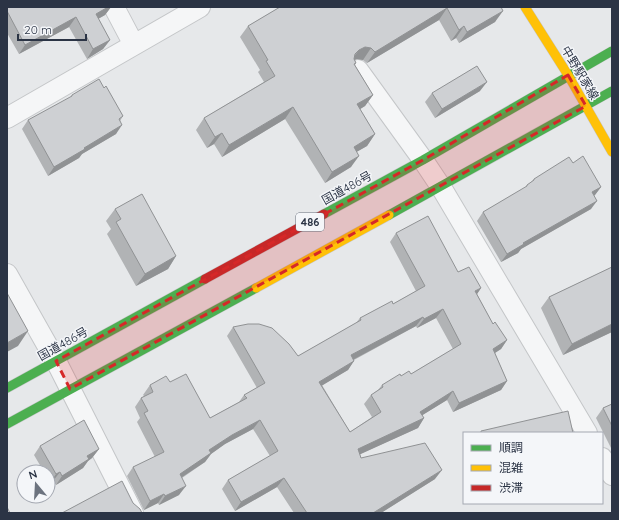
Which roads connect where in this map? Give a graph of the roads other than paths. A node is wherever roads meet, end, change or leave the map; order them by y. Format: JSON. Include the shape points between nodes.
{"nodes":[{"id":1,"x":114,"y":7,"type":"edge"},
{"id":2,"x":200,"y":7,"type":"edge"},
{"id":3,"x":525,"y":7,"type":"edge"},
{"id":4,"x":134,"y":45,"type":"junction"},
{"id":5,"x":612,"y":52,"type":"edge"},
{"id":6,"x":358,"y":70,"type":"edge"},
{"id":7,"x":568,"y":75,"type":"junction"},
{"id":8,"x":612,"y":91,"type":"edge"},
{"id":9,"x":586,"y":106,"type":"junction"},
{"id":10,"x":7,"y":118,"type":"edge"},
{"id":11,"x":612,"y":152,"type":"edge"},
{"id":12,"x":423,"y":160,"type":"junction"},
{"id":13,"x":441,"y":187,"type":"junction"},
{"id":14,"x":7,"y":274,"type":"edge"},
{"id":15,"x":56,"y":361,"type":"junction"},
{"id":16,"x":7,"y":388,"type":"edge"},
{"id":17,"x":70,"y":390,"type":"junction"},
{"id":18,"x":7,"y":424,"type":"edge"},
{"id":19,"x":586,"y":432,"type":"edge"},
{"id":20,"x":603,"y":460,"type":"edge"},
{"id":21,"x":612,"y":475,"type":"edge"},
{"id":22,"x":133,"y":513,"type":"edge"}],
"edges":[{"from":1,"to":4,"type":"street"},
{"from":2,"to":4,"type":"street"},
{"from":3,"to":7,"type":"main road","name":"中野駅家線"},
{"from":4,"to":10,"type":"street"},
{"from":5,"to":7,"type":"main road","name":"国道486号","number":"486"},
{"from":6,"to":12,"type":"street"},
{"from":7,"to":9,"type":"main road","name":"中野駅家線"},
{"from":7,"to":12,"type":"main road","name":"国道486号","number":"486"},
{"from":8,"to":9,"type":"main road","number":"486"},
{"from":9,"to":11,"type":"main road","name":"中野駅家線"},
{"from":9,"to":13,"type":"main road","number":"486"},
{"from":12,"to":13,"type":"street"},
{"from":12,"to":15,"type":"main road","name":"国道486号","number":"486"},
{"from":13,"to":17,"type":"main road","number":"486"},
{"from":13,"to":19,"type":"street"},
{"from":14,"to":15,"type":"street"},
{"from":15,"to":16,"type":"main road","name":"国道486号","number":"486"},
{"from":15,"to":17,"type":"street"},
{"from":17,"to":18,"type":"main road","number":"486"},
{"from":17,"to":22,"type":"street"},
{"from":20,"to":21,"type":"street"}]}
